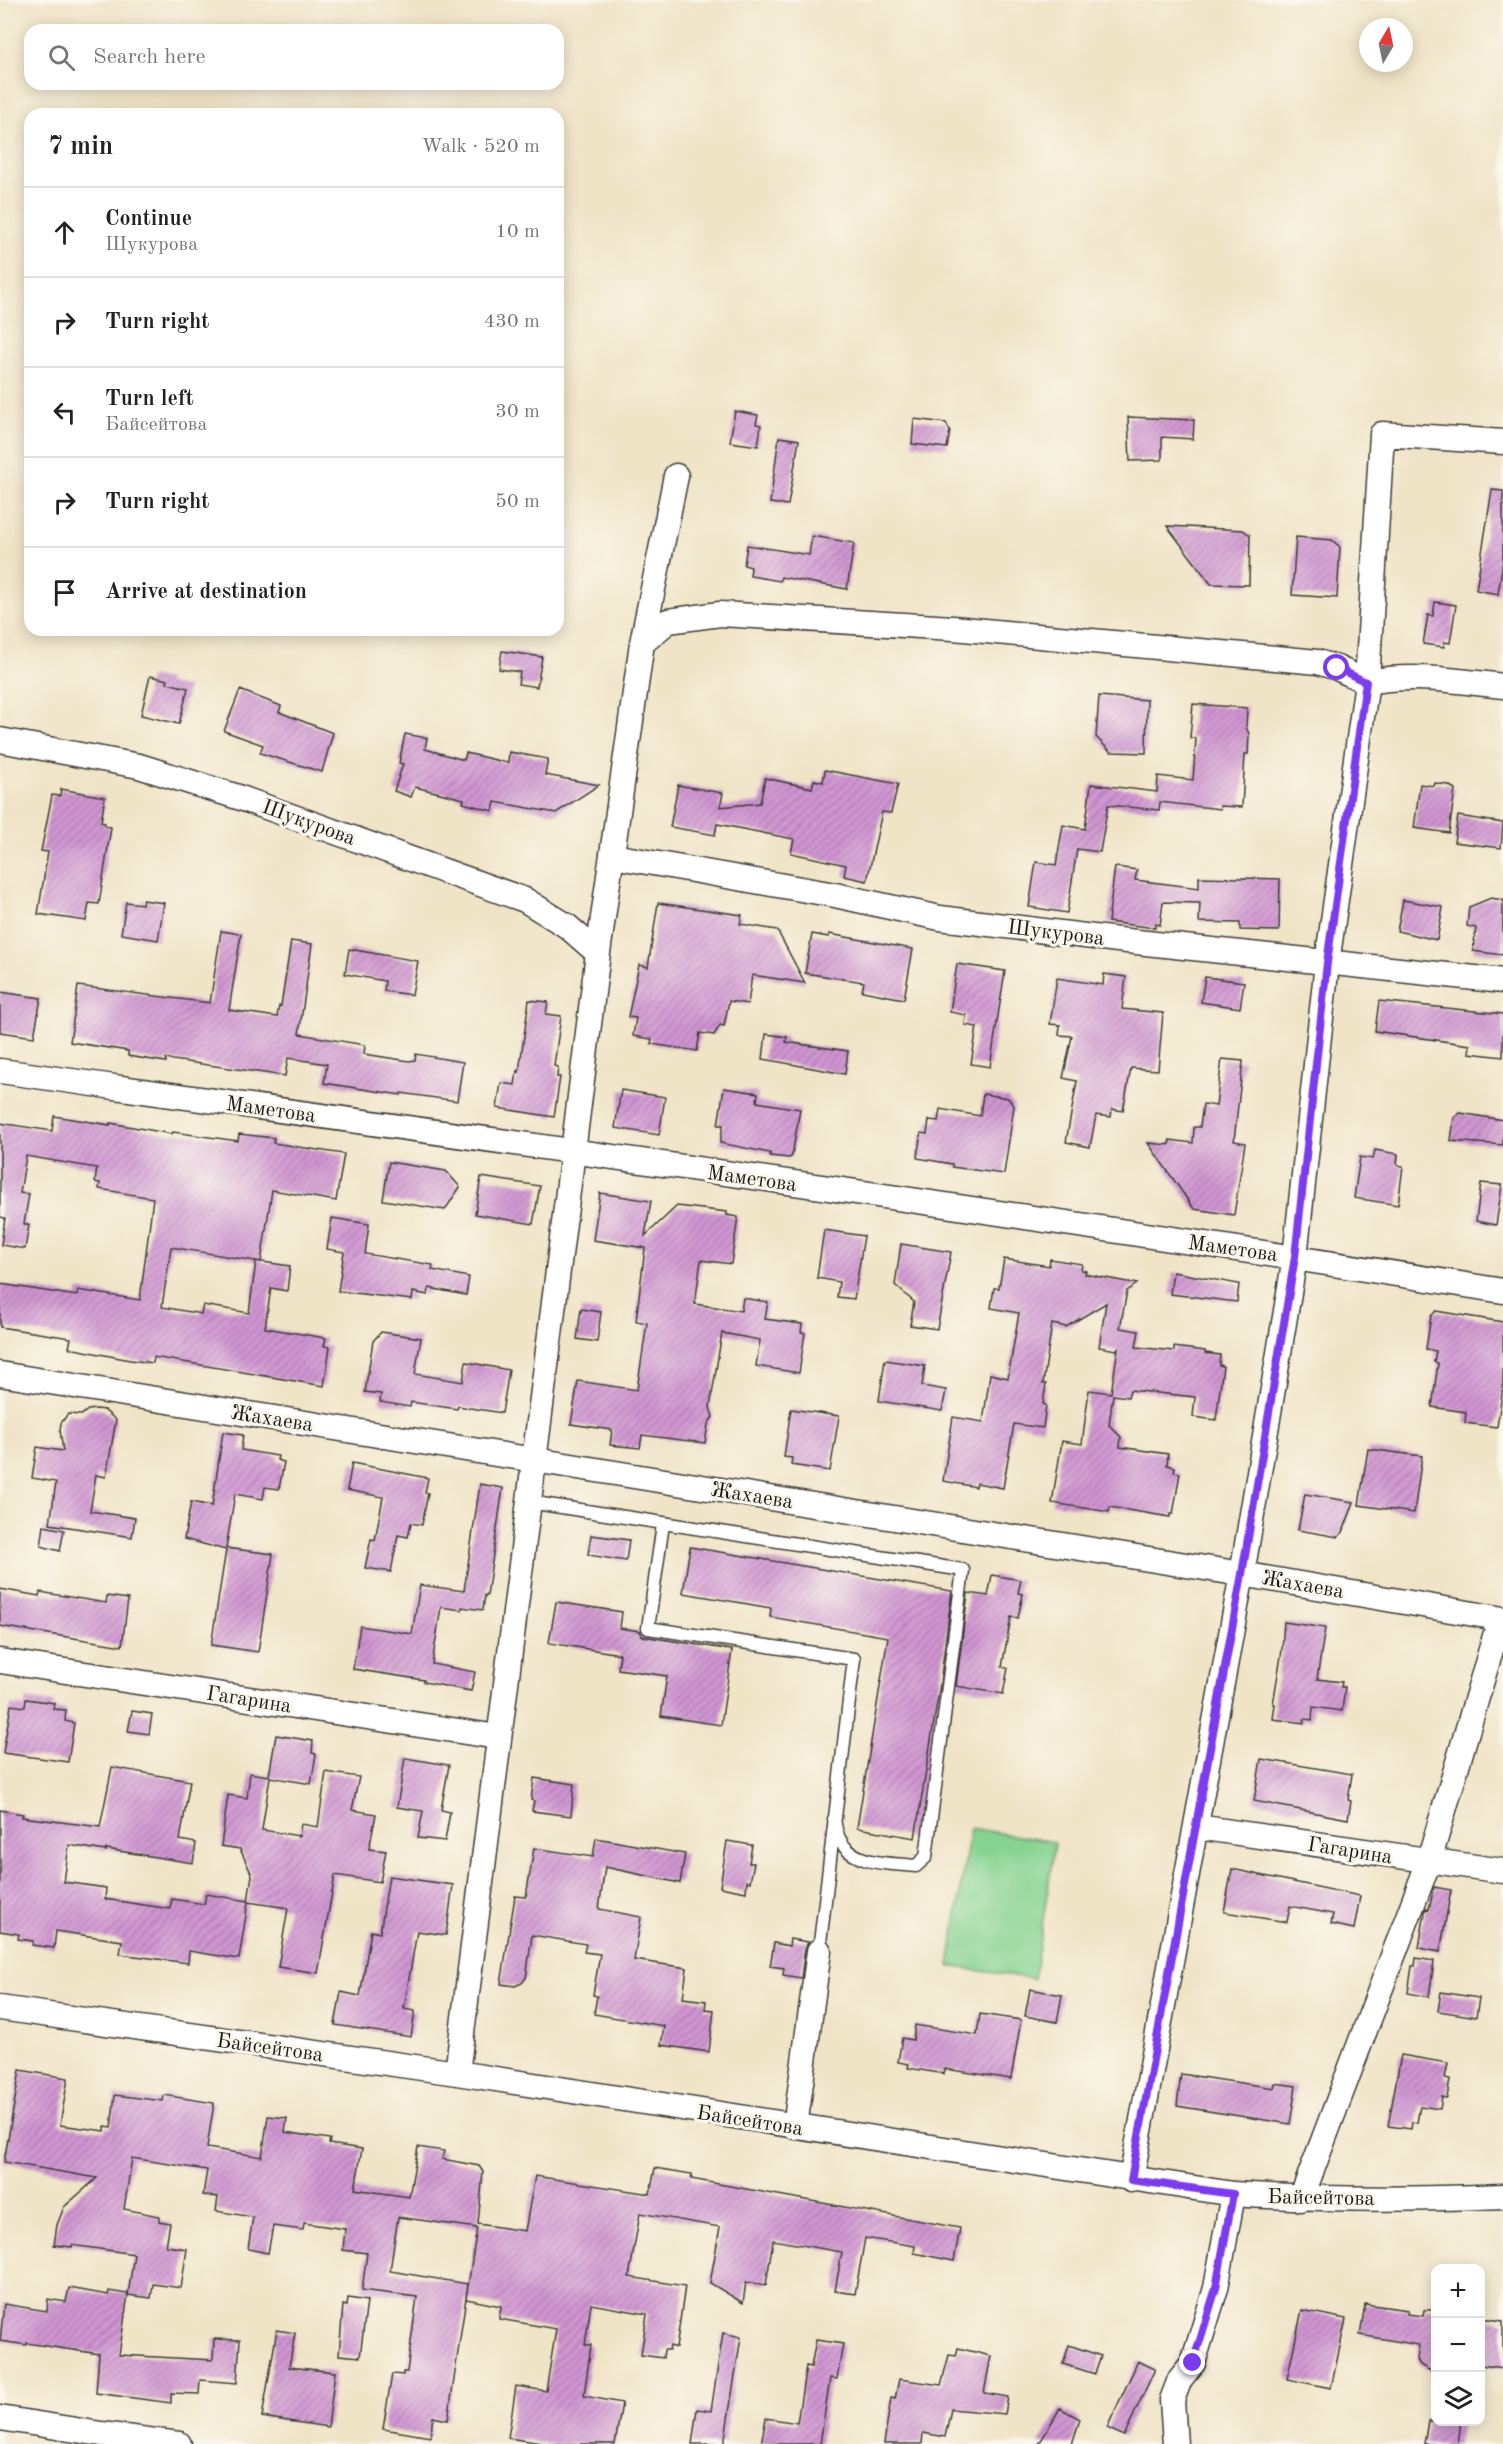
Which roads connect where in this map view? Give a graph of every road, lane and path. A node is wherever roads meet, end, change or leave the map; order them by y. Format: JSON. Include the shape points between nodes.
{"nodes":[{"id":1,"x":1503,"y":441,"type":"edge"},
{"id":2,"x":676,"y":476,"type":"dead end"},
{"id":3,"x":642,"y":643,"type":"junction"},
{"id":4,"x":1366,"y":682,"type":"junction"},
{"id":5,"x":1503,"y":686,"type":"edge"},
{"id":6,"x":0,"y":740,"type":"edge"},
{"id":7,"x":612,"y":856,"type":"junction"},
{"id":8,"x":598,"y":953,"type":"junction"},
{"id":9,"x":1327,"y":963,"type":"junction"},
{"id":10,"x":1503,"y":981,"type":"edge"},
{"id":11,"x":0,"y":1071,"type":"edge"},
{"id":12,"x":573,"y":1151,"type":"junction"},
{"id":13,"x":1295,"y":1257,"type":"junction"},
{"id":14,"x":1503,"y":1291,"type":"edge"},
{"id":15,"x":0,"y":1374,"type":"edge"},
{"id":16,"x":533,"y":1460,"type":"junction"},
{"id":17,"x":529,"y":1502,"type":"junction"},
{"id":18,"x":663,"y":1524,"type":"junction"},
{"id":19,"x":1242,"y":1574,"type":"junction"},
{"id":20,"x":1502,"y":1619,"type":"edge"},
{"id":21,"x":0,"y":1661,"type":"edge"},
{"id":22,"x":498,"y":1737,"type":"junction"},
{"id":23,"x":834,"y":1820,"type":"junction"},
{"id":24,"x":1197,"y":1827,"type":"junction"},
{"id":25,"x":1429,"y":1862,"type":"junction"},
{"id":26,"x":1503,"y":1871,"type":"edge"},
{"id":27,"x":819,"y":1951,"type":"joint"},
{"id":28,"x":0,"y":2008,"type":"edge"},
{"id":29,"x":457,"y":2073,"type":"junction"},
{"id":30,"x":795,"y":2127,"type":"junction"},
{"id":31,"x":1131,"y":2180,"type":"junction"},
{"id":32,"x":1233,"y":2194,"type":"junction"},
{"id":33,"x":1503,"y":2196,"type":"edge"},
{"id":34,"x":1300,"y":2199,"type":"junction"},
{"id":35,"x":0,"y":2418,"type":"edge"},
{"id":36,"x":179,"y":2444,"type":"edge"},
{"id":37,"x":1175,"y":2444,"type":"edge"}],
"edges":[{"from":1,"to":4,"type":"street","via":[[1382,434]]},
{"from":2,"to":3,"type":"street"},
{"from":3,"to":4,"type":"street","via":[[668,621],[720,614],[953,628],[1318,662]]},
{"from":3,"to":7,"type":"street"},
{"from":4,"to":5,"type":"street","via":[[1419,677]]},
{"from":4,"to":9,"type":"street"},
{"from":6,"to":8,"type":"street","name":"Шукурова","via":[[139,766],[249,801],[525,900],[567,926]]},
{"from":7,"to":8,"type":"street"},
{"from":7,"to":9,"type":"street","name":"Шукурова","via":[[835,895],[940,918]]},
{"from":8,"to":12,"type":"street"},
{"from":9,"to":10,"type":"street","name":"Шукурова"},
{"from":9,"to":13,"type":"street"},
{"from":11,"to":12,"type":"street","name":"Маметова"},
{"from":12,"to":13,"type":"street","name":"Маметова"},
{"from":12,"to":16,"type":"street"},
{"from":13,"to":14,"type":"street","name":"Маметова"},
{"from":13,"to":19,"type":"street"},
{"from":15,"to":16,"type":"street","name":"Жахаева"},
{"from":16,"to":17,"type":"street"},
{"from":16,"to":19,"type":"street","name":"Жахаева"},
{"from":17,"to":18,"type":"lane"},
{"from":17,"to":22,"type":"street"},
{"from":18,"to":23,"type":"lane","via":[[648,1628],[854,1659]]},
{"from":18,"to":23,"type":"lane","via":[[963,1570],[926,1857],[916,1866],[869,1861],[849,1852],[839,1839]]},
{"from":19,"to":20,"type":"street","name":"Жахаева"},
{"from":19,"to":24,"type":"street"},
{"from":20,"to":25,"type":"street"},
{"from":21,"to":22,"type":"street","name":"Гагарина"},
{"from":22,"to":29,"type":"street"},
{"from":23,"to":27,"type":"lane"},
{"from":24,"to":25,"type":"street","name":"Гагарина"},
{"from":24,"to":31,"type":"street"},
{"from":25,"to":26,"type":"street","name":"Гагарина"},
{"from":25,"to":34,"type":"street"},
{"from":27,"to":30,"type":"street"},
{"from":28,"to":29,"type":"street","name":"Байсейтова"},
{"from":29,"to":30,"type":"street","name":"Байсейтова"},
{"from":30,"to":31,"type":"street","name":"Байсейтова"},
{"from":31,"to":32,"type":"street","name":"Байсейтова"},
{"from":32,"to":34,"type":"street","name":"Байсейтова"},
{"from":32,"to":37,"type":"street","via":[[1216,2288],[1193,2363],[1180,2379],[1172,2400]]},
{"from":33,"to":34,"type":"street","name":"Байсейтова"},
{"from":35,"to":36,"type":"street"}]}
